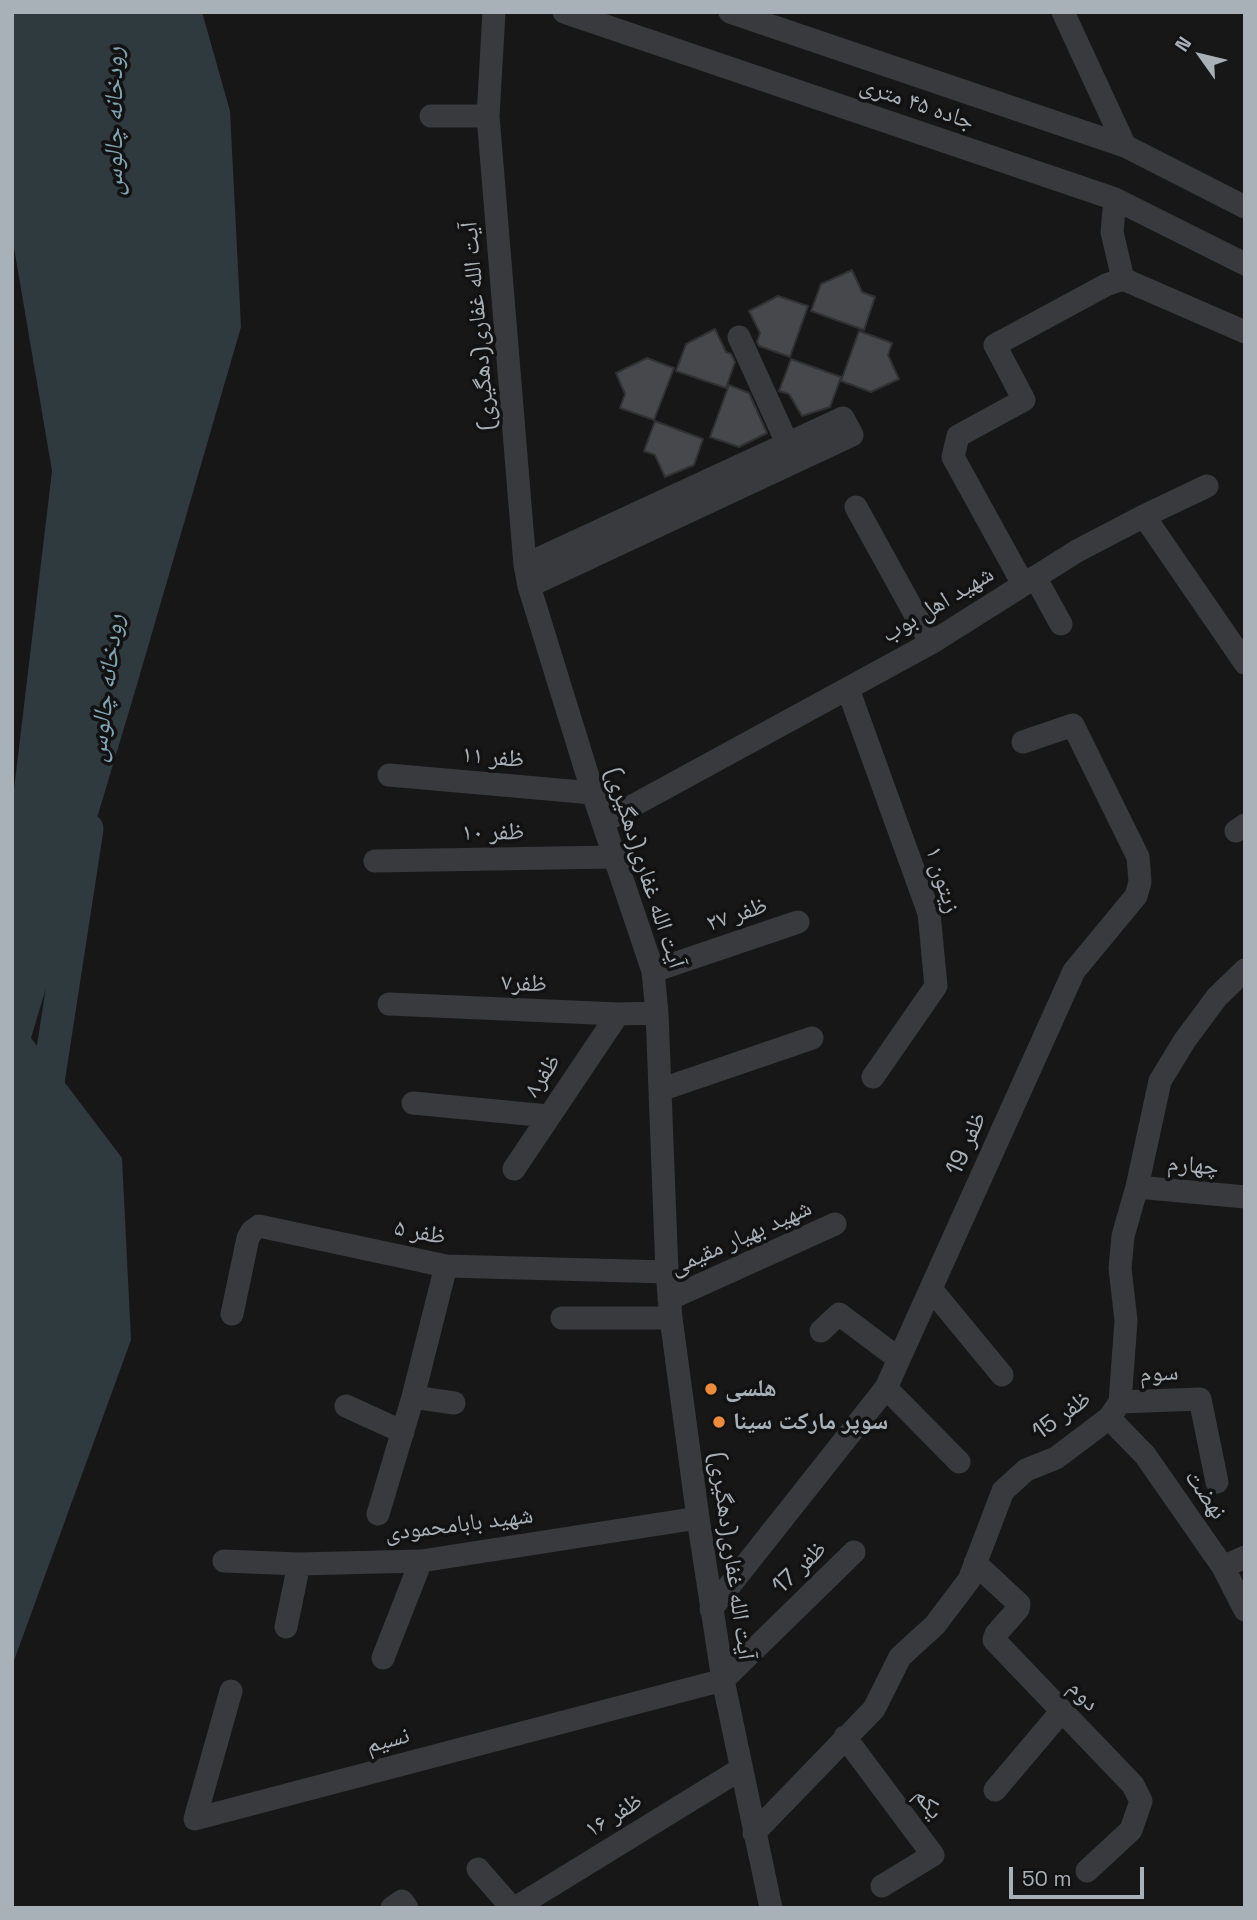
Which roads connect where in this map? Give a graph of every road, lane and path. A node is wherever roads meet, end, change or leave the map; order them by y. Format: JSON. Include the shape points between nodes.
{"nodes":[{"id":1,"x":494,"y":12,"type":"edge"},
{"id":2,"x":564,"y":12,"type":"edge"},
{"id":3,"x":730,"y":12,"type":"edge"},
{"id":4,"x":1063,"y":12,"type":"edge"},
{"id":5,"x":431,"y":116,"type":"dead end"},
{"id":6,"x":488,"y":116,"type":"junction"},
{"id":7,"x":1125,"y":146,"type":"junction"},
{"id":8,"x":1115,"y":199,"type":"junction"},
{"id":9,"x":1245,"y":207,"type":"edge"},
{"id":10,"x":1245,"y":264,"type":"edge"},
{"id":11,"x":1123,"y":279,"type":"junction"},
{"id":12,"x":1245,"y":332,"type":"edge"},
{"id":13,"x":739,"y":337,"type":"dead end"},
{"id":14,"x":1207,"y":486,"type":"dead end"},
{"id":15,"x":856,"y":507,"type":"dead end"},
{"id":16,"x":1144,"y":516,"type":"junction"},
{"id":17,"x":527,"y":576,"type":"junction"},
{"id":18,"x":1029,"y":580,"type":"junction"},
{"id":19,"x":1061,"y":624,"type":"dead end"},
{"id":20,"x":1237,"y":636,"type":"edge"},
{"id":21,"x":931,"y":643,"type":"junction"},
{"id":22,"x":1245,"y":663,"type":"edge"},
{"id":23,"x":848,"y":689,"type":"junction"},
{"id":24,"x":1023,"y":742,"type":"dead end"},
{"id":25,"x":389,"y":775,"type":"dead end"},
{"id":26,"x":593,"y":793,"type":"junction"},
{"id":27,"x":603,"y":822,"type":"junction"},
{"id":28,"x":613,"y":857,"type":"junction"},
{"id":29,"x":375,"y":861,"type":"dead end"},
{"id":30,"x":798,"y":922,"type":"dead end"},
{"id":31,"x":1245,"y":970,"type":"edge"},
{"id":32,"x":653,"y":971,"type":"junction"},
{"id":33,"x":389,"y":1004,"type":"dead end"},
{"id":34,"x":657,"y":1013,"type":"junction"},
{"id":35,"x":618,"y":1014,"type":"junction"},
{"id":36,"x":812,"y":1038,"type":"dead end"},
{"id":37,"x":873,"y":1077,"type":"dead end"},
{"id":38,"x":660,"y":1090,"type":"junction"},
{"id":39,"x":412,"y":1103,"type":"dead end"},
{"id":40,"x":548,"y":1116,"type":"junction"},
{"id":41,"x":514,"y":1169,"type":"dead end"},
{"id":42,"x":1137,"y":1187,"type":"junction"},
{"id":43,"x":1245,"y":1197,"type":"edge"},
{"id":44,"x":835,"y":1224,"type":"dead end"},
{"id":45,"x":446,"y":1266,"type":"junction"},
{"id":46,"x":667,"y":1272,"type":"junction"},
{"id":47,"x":931,"y":1289,"type":"junction"},
{"id":48,"x":670,"y":1309,"type":"junction"},
{"id":49,"x":232,"y":1314,"type":"dead end"},
{"id":50,"x":562,"y":1318,"type":"dead end"},
{"id":51,"x":821,"y":1331,"type":"dead end"},
{"id":52,"x":899,"y":1359,"type":"junction"},
{"id":53,"x":1002,"y":1375,"type":"dead end"},
{"id":54,"x":886,"y":1388,"type":"junction"},
{"id":55,"x":413,"y":1397,"type":"junction"},
{"id":56,"x":454,"y":1403,"type":"dead end"},
{"id":57,"x":346,"y":1406,"type":"dead end"},
{"id":58,"x":1114,"y":1410,"type":"junction"},
{"id":59,"x":403,"y":1432,"type":"junction"},
{"id":60,"x":959,"y":1461,"type":"dead end"},
{"id":61,"x":1217,"y":1482,"type":"dead end"},
{"id":62,"x":378,"y":1514,"type":"dead end"},
{"id":63,"x":698,"y":1518,"type":"junction"},
{"id":64,"x":854,"y":1552,"type":"dead end"},
{"id":65,"x":1245,"y":1557,"type":"edge"},
{"id":66,"x":224,"y":1561,"type":"dead end"},
{"id":67,"x":421,"y":1561,"type":"junction"},
{"id":68,"x":975,"y":1563,"type":"junction"},
{"id":69,"x":299,"y":1564,"type":"junction"},
{"id":70,"x":1223,"y":1567,"type":"junction"},
{"id":71,"x":711,"y":1609,"type":"junction"},
{"id":72,"x":1245,"y":1610,"type":"edge"},
{"id":73,"x":286,"y":1627,"type":"dead end"},
{"id":74,"x":383,"y":1658,"type":"dead end"},
{"id":75,"x":723,"y":1680,"type":"junction"},
{"id":76,"x":231,"y":1691,"type":"dead end"},
{"id":77,"x":1061,"y":1712,"type":"junction"},
{"id":78,"x":845,"y":1737,"type":"junction"},
{"id":79,"x":741,"y":1769,"type":"junction"},
{"id":80,"x":995,"y":1790,"type":"dead end"},
{"id":81,"x":754,"y":1833,"type":"junction"},
{"id":82,"x":478,"y":1869,"type":"dead end"},
{"id":83,"x":1087,"y":1871,"type":"dead end"},
{"id":84,"x":882,"y":1886,"type":"dead end"},
{"id":85,"x":393,"y":1908,"type":"edge"},
{"id":86,"x":407,"y":1908,"type":"edge"},
{"id":87,"x":514,"y":1908,"type":"edge"},
{"id":88,"x":771,"y":1908,"type":"edge"}],
"edges":[{"from":1,"to":6,"type":"street","name":"آیت الله غفاری(دهگیری)"},
{"from":2,"to":8,"type":"street","name":"جاده ۴۵ متری"},
{"from":3,"to":7,"type":"street","name":"جاده ۴۵ متری"},
{"from":4,"to":7,"type":"street"},
{"from":5,"to":6,"type":"street"},
{"from":6,"to":17,"type":"street","name":"آیت الله غفاری(دهگیری)"},
{"from":7,"to":9,"type":"street","name":"جاده ۴۵ متری"},
{"from":8,"to":10,"type":"street","name":"جاده ۴۵ متری"},
{"from":8,"to":11,"type":"street","via":[[1112,232]]},
{"from":11,"to":12,"type":"street"},
{"from":11,"to":18,"type":"street","via":[[995,345],[1024,400],[958,436],[953,457]]},
{"from":13,"to":17,"type":"street","via":[[792,453]]},
{"from":14,"to":16,"type":"street","name":"شهید اهل بوب"},
{"from":15,"to":21,"type":"street"},
{"from":16,"to":18,"type":"street","name":"شهید اهل بوب"},
{"from":16,"to":20,"type":"street"},
{"from":17,"to":26,"type":"street","name":"آیت الله غفاری(دهگیری)"},
{"from":18,"to":19,"type":"street"},
{"from":18,"to":21,"type":"street","name":"شهید اهل بوب"},
{"from":20,"to":22,"type":"street"},
{"from":21,"to":23,"type":"street","name":"شهید اهل بوب"},
{"from":23,"to":27,"type":"street","name":"شهید اهل بوب"},
{"from":23,"to":37,"type":"street","name":"زیتون ۱","via":[[929,913],[936,986]]},
{"from":24,"to":47,"type":"street","name":"ظفر 19","via":[[1073,725],[1138,856],[1140,882],[1136,896],[1074,971]]},
{"from":25,"to":26,"type":"street","name":"ظفر ۱۱"},
{"from":26,"to":27,"type":"street","name":"آیت الله غفاری(دهگیری)"},
{"from":27,"to":28,"type":"street","name":"آیت الله غفاری(دهگیری)"},
{"from":28,"to":29,"type":"street","name":"ظفر ۱۰"},
{"from":28,"to":32,"type":"street","name":"آیت الله غفاری(دهگیری)"},
{"from":30,"to":32,"type":"street","name":"ظفر ۲۷"},
{"from":31,"to":42,"type":"street","name":"ظفر 15","via":[[1217,997],[1160,1081]]},
{"from":32,"to":34,"type":"street","name":"آیت الله غفاری(دهگیری)"},
{"from":33,"to":35,"type":"street","name":"ظفر۷"},
{"from":34,"to":35,"type":"street","name":"ظفر۷"},
{"from":34,"to":38,"type":"street","name":"آیت الله غفاری(دهگیری)"},
{"from":35,"to":40,"type":"street","name":"ظفر۸"},
{"from":36,"to":38,"type":"street"},
{"from":38,"to":46,"type":"street","name":"آیت الله غفاری(دهگیری)"},
{"from":39,"to":40,"type":"street"},
{"from":40,"to":41,"type":"street","name":"ظفر۸"},
{"from":42,"to":43,"type":"street","name":"چهارم"},
{"from":42,"to":58,"type":"street","name":"ظفر 15","via":[[1123,1237],[1120,1268],[1126,1321]]},
{"from":44,"to":48,"type":"street","name":"شهید بهیار مقیمی"},
{"from":45,"to":46,"type":"street","name":"ظفر ۵"},
{"from":45,"to":49,"type":"street","name":"ظفر ۵","via":[[259,1226],[248,1238]]},
{"from":45,"to":55,"type":"street"},
{"from":46,"to":48,"type":"street","name":"آیت الله غفاری(دهگیری)"},
{"from":47,"to":52,"type":"street","name":"ظفر 19"},
{"from":47,"to":53,"type":"street"},
{"from":48,"to":50,"type":"street"},
{"from":48,"to":63,"type":"street","name":"آیت الله غفاری(دهگیری)"},
{"from":51,"to":52,"type":"street","via":[[839,1314]]},
{"from":52,"to":54,"type":"street","name":"ظفر 19"},
{"from":54,"to":60,"type":"street"},
{"from":54,"to":71,"type":"street","name":"ظفر 19"},
{"from":55,"to":56,"type":"street"},
{"from":55,"to":59,"type":"street"},
{"from":57,"to":59,"type":"street"},
{"from":58,"to":61,"type":"street","name":"سوم","via":[[1200,1399]]},
{"from":58,"to":68,"type":"street","name":"ظفر 15","via":[[1056,1458],[1026,1470],[1003,1492]]},
{"from":58,"to":70,"type":"street","name":"نهضت"},
{"from":59,"to":62,"type":"street"},
{"from":63,"to":67,"type":"street","name":"شهید بابامحمودی"},
{"from":63,"to":71,"type":"street","name":"آیت الله غفاری(دهگیری)"},
{"from":64,"to":75,"type":"street","name":"ظفر 17"},
{"from":65,"to":70,"type":"street"},
{"from":66,"to":69,"type":"street","name":"شهید بابامحمودی"},
{"from":67,"to":69,"type":"street","name":"شهید بابامحمودی"},
{"from":67,"to":74,"type":"street"},
{"from":68,"to":77,"type":"street","name":"دوم","via":[[1019,1604],[994,1640]]},
{"from":68,"to":78,"type":"street","name":"ظفر 15","via":[[969,1580],[935,1625],[900,1657],[874,1709]]},
{"from":69,"to":73,"type":"street"},
{"from":70,"to":72,"type":"street","name":"نهضت"},
{"from":71,"to":75,"type":"street","name":"آیت الله غفاری(دهگیری)"},
{"from":75,"to":76,"type":"street","name":"نسیم","via":[[195,1819]]},
{"from":75,"to":79,"type":"street","name":"آیت الله غفاری(دهگیری)"},
{"from":77,"to":80,"type":"street"},
{"from":77,"to":83,"type":"street","name":"دوم","via":[[1133,1785],[1141,1801],[1131,1830]]},
{"from":78,"to":81,"type":"street","name":"ظفر 15"},
{"from":78,"to":84,"type":"street","name":"یکم","via":[[933,1855]]},
{"from":79,"to":81,"type":"street","name":"آیت الله غفاری(دهگیری)"},
{"from":79,"to":87,"type":"street","name":"ظفر ۱۶"},
{"from":81,"to":88,"type":"street","name":"آیت الله غفاری(دهگیری)"},
{"from":82,"to":87,"type":"street"},
{"from":85,"to":86,"type":"street","via":[[402,1901]]}]}
